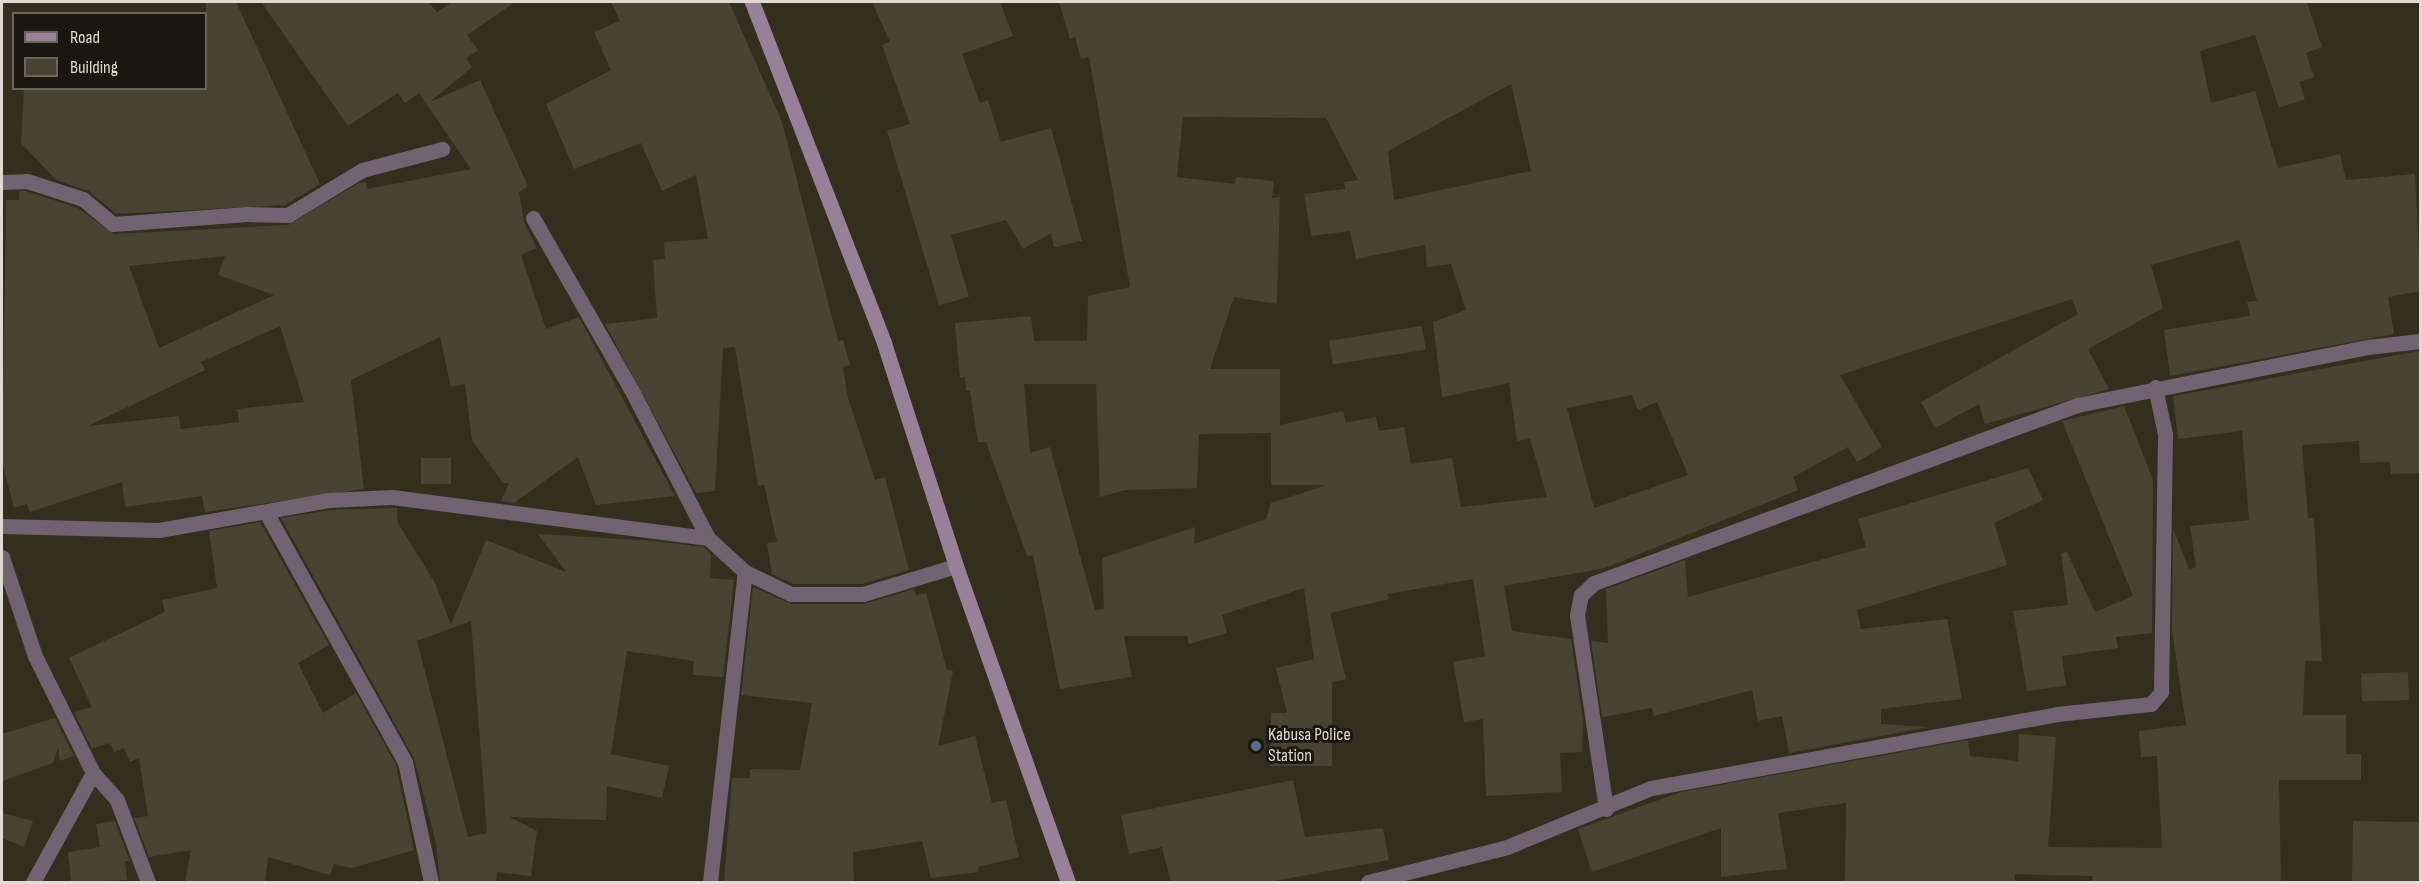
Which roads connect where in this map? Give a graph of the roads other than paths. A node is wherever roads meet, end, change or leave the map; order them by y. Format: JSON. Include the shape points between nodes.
{"nodes":[{"id":1,"x":752,"y":2,"type":"edge"},
{"id":2,"x":442,"y":149,"type":"dead end"},
{"id":3,"x":2,"y":182,"type":"edge"},
{"id":4,"x":533,"y":218,"type":"dead end"},
{"id":5,"x":2421,"y":341,"type":"edge"},
{"id":6,"x":2155,"y":387,"type":"junction"},
{"id":7,"x":267,"y":514,"type":"junction"},
{"id":8,"x":2,"y":526,"type":"edge"},
{"id":9,"x":708,"y":538,"type":"junction"},
{"id":10,"x":2,"y":557,"type":"edge"},
{"id":11,"x":956,"y":566,"type":"junction"},
{"id":12,"x":745,"y":572,"type":"junction"},
{"id":13,"x":93,"y":773,"type":"junction"},
{"id":14,"x":1606,"y":809,"type":"junction"},
{"id":15,"x":33,"y":882,"type":"edge"},
{"id":16,"x":148,"y":882,"type":"edge"},
{"id":17,"x":431,"y":882,"type":"edge"},
{"id":18,"x":710,"y":882,"type":"edge"},
{"id":19,"x":1068,"y":882,"type":"edge"},
{"id":20,"x":1368,"y":882,"type":"edge"}],
"edges":[{"from":1,"to":11,"type":"street","via":[[884,343]]},
{"from":2,"to":3,"type":"street","via":[[362,170],[288,215],[113,224],[83,199],[27,181]]},
{"from":4,"to":9,"type":"street","via":[[631,389]]},
{"from":5,"to":6,"type":"street"},
{"from":6,"to":14,"type":"street","via":[[2077,405],[1594,583],[1581,595],[1578,615]]},
{"from":6,"to":14,"type":"street","via":[[2165,434],[2161,692],[2151,704],[2057,714],[1789,761],[1651,788]]},
{"from":7,"to":8,"type":"street","via":[[159,530]]},
{"from":7,"to":9,"type":"street","via":[[329,500],[392,497]]},
{"from":7,"to":17,"type":"street","via":[[405,762]]},
{"from":9,"to":12,"type":"street"},
{"from":10,"to":13,"type":"street","via":[[35,656]]},
{"from":11,"to":12,"type":"street","via":[[863,594],[790,594]]},
{"from":11,"to":19,"type":"street"},
{"from":12,"to":18,"type":"street"},
{"from":13,"to":15,"type":"street"},
{"from":13,"to":16,"type":"street","via":[[117,800]]},
{"from":14,"to":20,"type":"street","via":[[1507,847]]}]}
